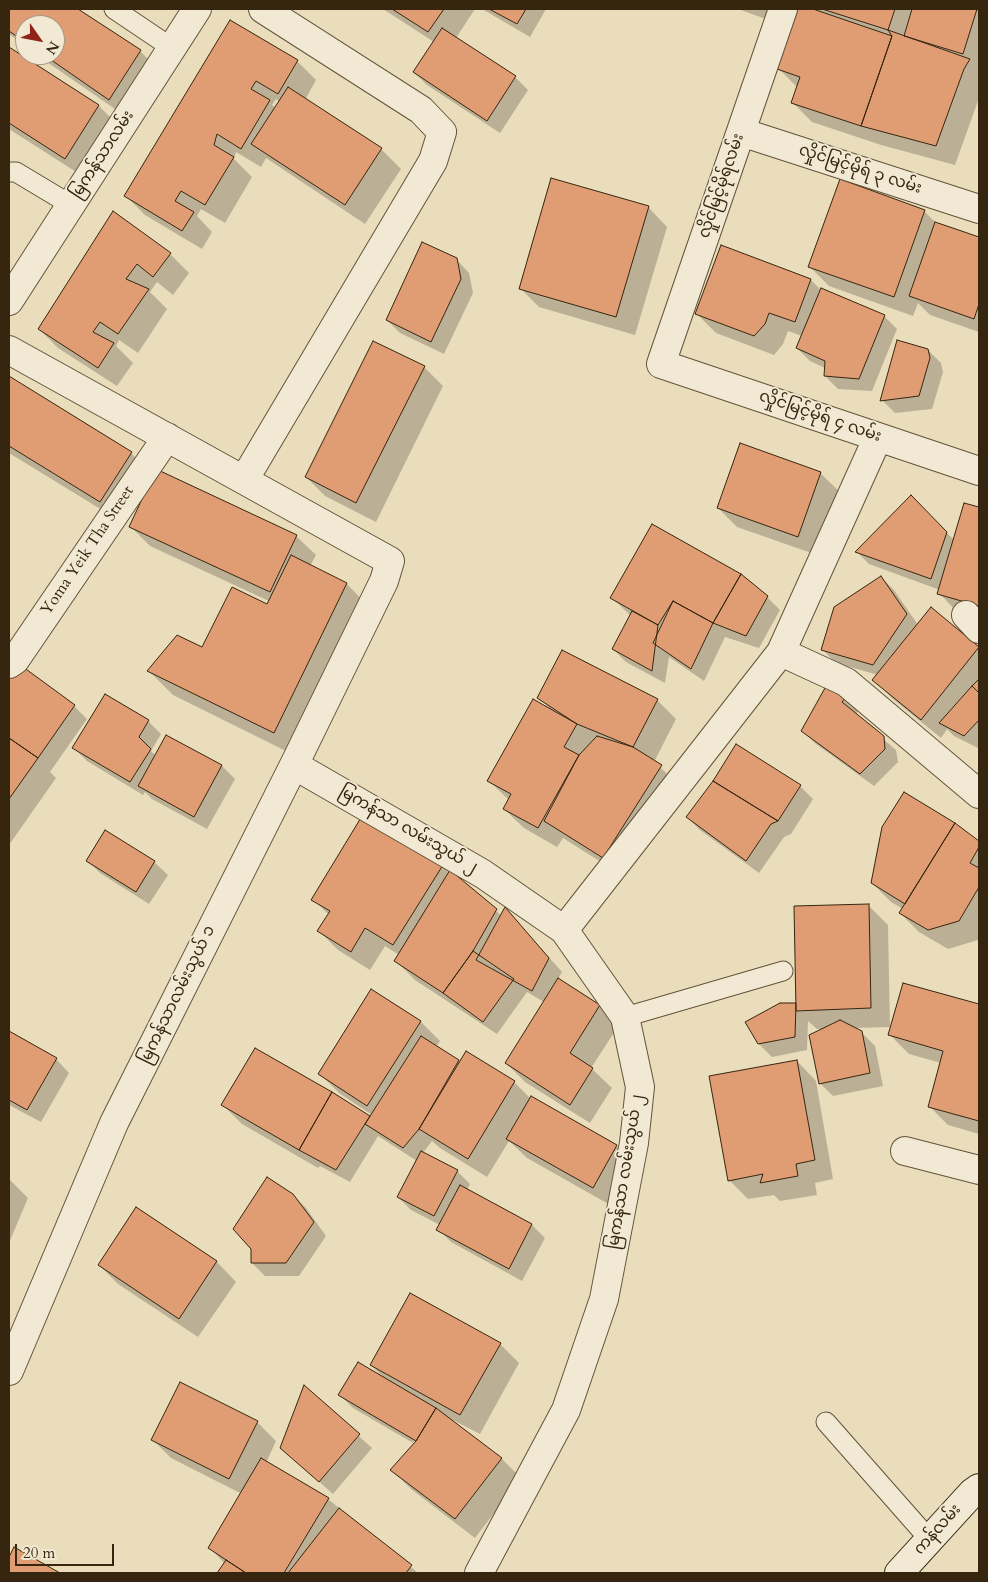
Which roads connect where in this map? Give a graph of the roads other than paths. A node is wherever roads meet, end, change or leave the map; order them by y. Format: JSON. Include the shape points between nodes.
{"nodes":[{"id":1,"x":114,"y":9,"type":"edge"},
{"id":2,"x":197,"y":9,"type":"edge"},
{"id":3,"x":263,"y":9,"type":"edge"},
{"id":4,"x":783,"y":9,"type":"edge"},
{"id":5,"x":172,"y":48,"type":"junction"},
{"id":6,"x":741,"y":132,"type":"junction"},
{"id":7,"x":9,"y":172,"type":"edge"},
{"id":8,"x":71,"y":205,"type":"junction"},
{"id":9,"x":979,"y":209,"type":"edge"},
{"id":10,"x":9,"y":301,"type":"edge"},
{"id":11,"x":9,"y":350,"type":"edge"},
{"id":12,"x":661,"y":364,"type":"joint"},
{"id":13,"x":167,"y":437,"type":"junction"},
{"id":14,"x":878,"y":437,"type":"junction"},
{"id":15,"x":979,"y":471,"type":"edge"},
{"id":16,"x":244,"y":480,"type":"junction"},
{"id":17,"x":781,"y":652,"type":"junction"},
{"id":18,"x":9,"y":664,"type":"edge"},
{"id":19,"x":294,"y":765,"type":"junction"},
{"id":20,"x":979,"y":794,"type":"edge"},
{"id":21,"x":564,"y":930,"type":"junction"},
{"id":22,"x":783,"y":971,"type":"dead end"},
{"id":23,"x":626,"y":1017,"type":"junction"},
{"id":24,"x":905,"y":1151,"type":"dead end"},
{"id":25,"x":979,"y":1170,"type":"edge"},
{"id":26,"x":9,"y":1370,"type":"edge"},
{"id":27,"x":826,"y":1422,"type":"dead end"},
{"id":28,"x":979,"y":1488,"type":"edge"},
{"id":29,"x":929,"y":1539,"type":"junction"},
{"id":30,"x":479,"y":1573,"type":"edge"},
{"id":31,"x":899,"y":1573,"type":"edge"}],
"edges":[{"from":1,"to":5,"type":"lane"},
{"from":2,"to":5,"type":"street","name":"မြကန်သာလမ်း"},
{"from":3,"to":16,"type":"street","via":[[421,110],[442,132],[433,161]]},
{"from":4,"to":6,"type":"street","name":"လှိုင်မြင့်မိုရ်လမ်း"},
{"from":5,"to":8,"type":"street","name":"မြကန်သာလမ်း"},
{"from":6,"to":9,"type":"street","name":"လှိုင်မြင့်မိုရ် ၃ လမ်း"},
{"from":6,"to":12,"type":"street","name":"လှိုင်မြင့်မိုရ်လမ်း"},
{"from":7,"to":8,"type":"lane","via":[[16,172]]},
{"from":8,"to":10,"type":"street","name":"မြကန်သာလမ်း"},
{"from":11,"to":13,"type":"street"},
{"from":12,"to":14,"type":"street","name":"လှိုင်မြင့်မိုရ် ၄ လမ်း"},
{"from":13,"to":16,"type":"street"},
{"from":13,"to":18,"type":"street","name":"Yoma Yeik Tha Street","via":[[15,660]]},
{"from":14,"to":15,"type":"street","name":"လှိုင်မြင့်မိုရ် ၄ လမ်း"},
{"from":14,"to":17,"type":"street"},
{"from":16,"to":19,"type":"street","name":"မြကန်သာလမ်းသွယ် ၁","via":[[390,561],[384,581]]},
{"from":17,"to":20,"type":"street","via":[[846,682]]},
{"from":17,"to":21,"type":"street"},
{"from":19,"to":21,"type":"street","name":"မြကန်သာ လမ်းသွယ် ၂","via":[[483,874]]},
{"from":19,"to":26,"type":"street","name":"မြကန်သာလမ်းသွယ် ၁","via":[[114,1123]]},
{"from":21,"to":23,"type":"street","name":"မြကန်သာ လမ်းသွယ် ၂"},
{"from":22,"to":23,"type":"lane"},
{"from":23,"to":30,"type":"street","name":"မြကန်သာ လမ်းသွယ် ၂","via":[[640,1087],[634,1143],[604,1299],[566,1410]]},
{"from":24,"to":25,"type":"street"},
{"from":27,"to":29,"type":"lane"},
{"from":28,"to":29,"type":"street","name":"ကန်လမ်း"},
{"from":29,"to":31,"type":"street","name":"ကန်လမ်း"}]}
